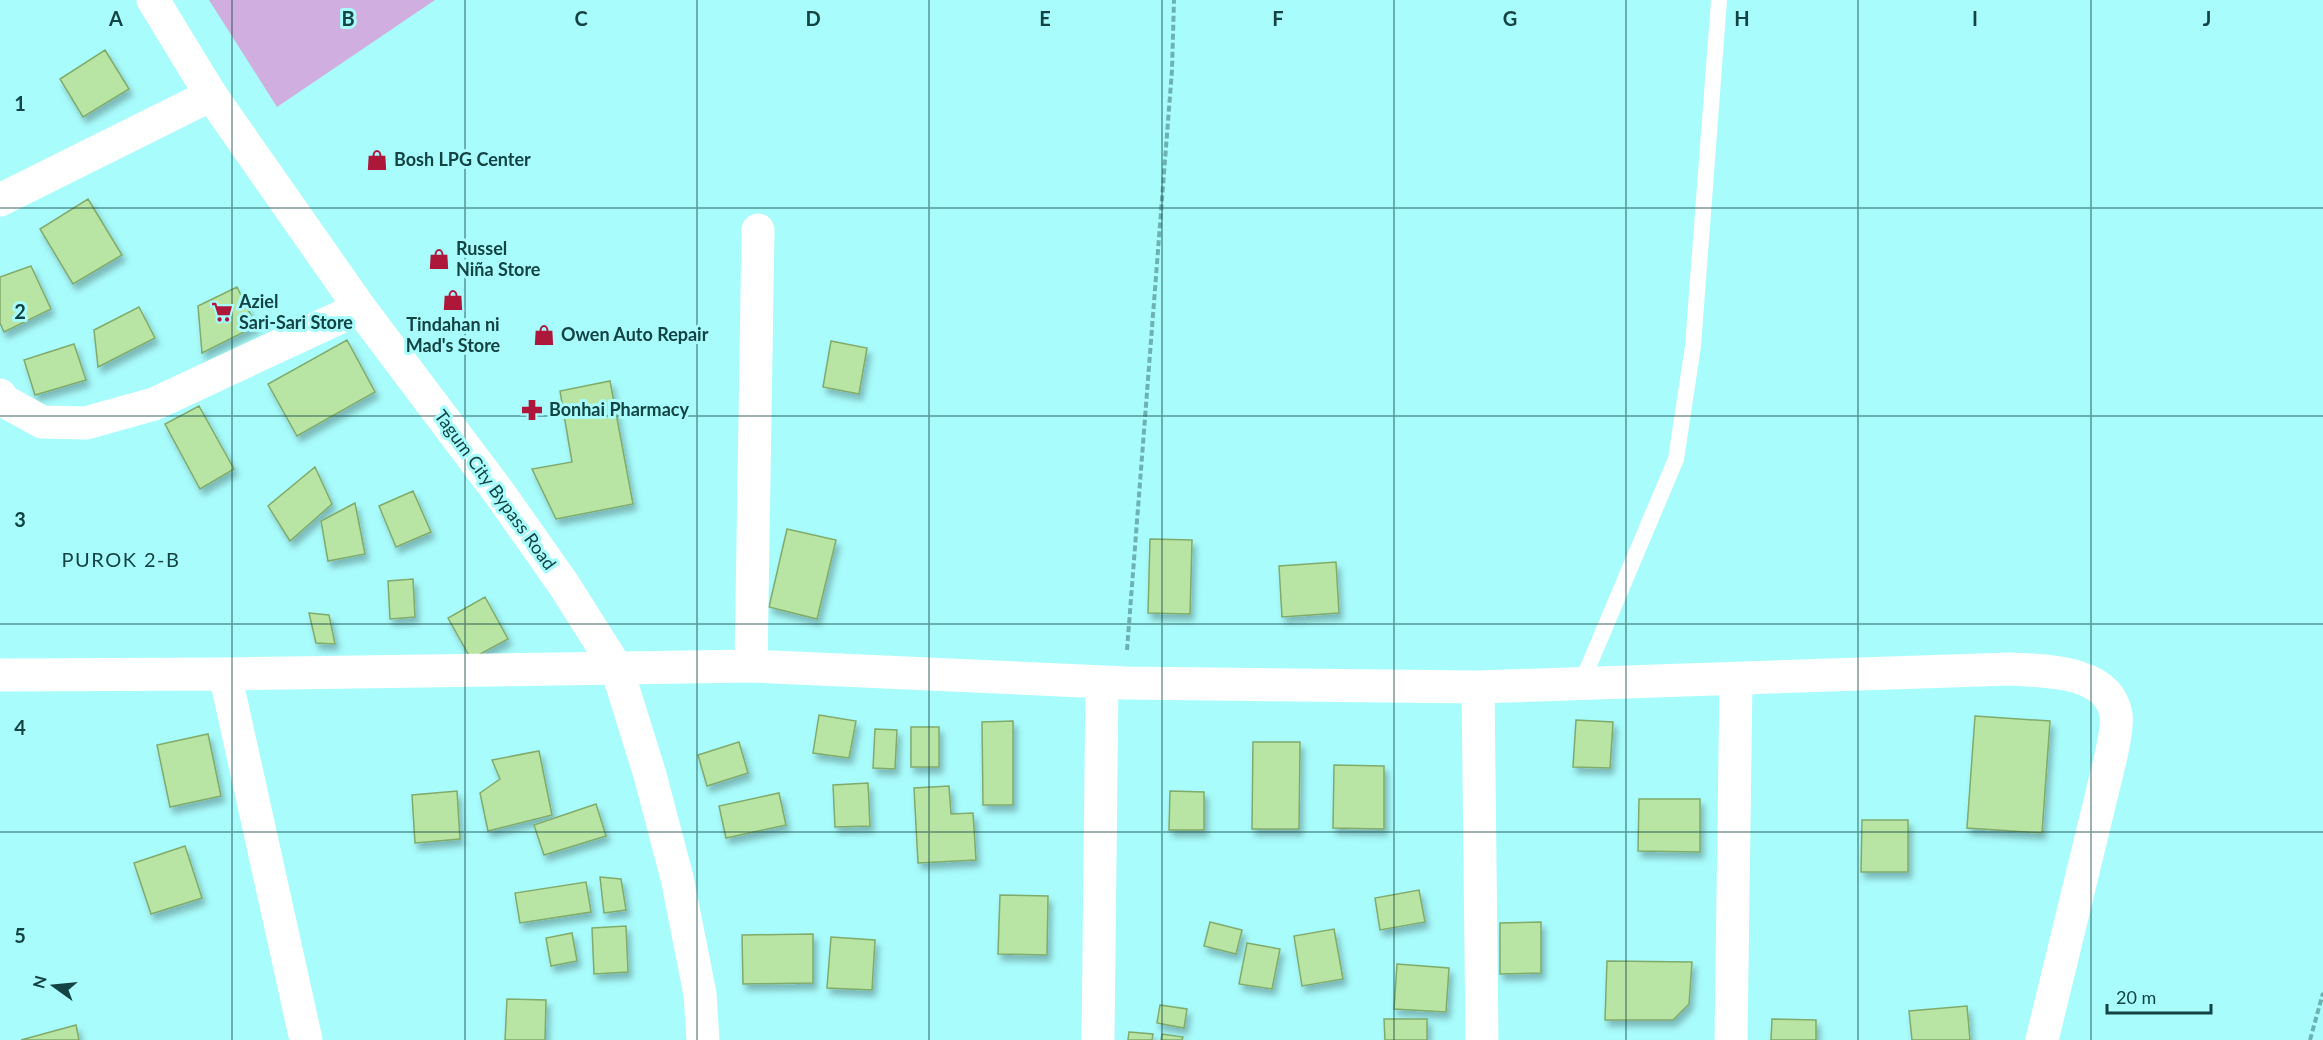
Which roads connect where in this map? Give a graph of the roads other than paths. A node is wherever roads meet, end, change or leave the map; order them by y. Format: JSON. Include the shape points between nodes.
{"nodes":[{"id":1,"x":153,"y":0,"type":"edge"},
{"id":2,"x":1719,"y":0,"type":"edge"},
{"id":3,"x":211,"y":95,"type":"junction"},
{"id":4,"x":0,"y":200,"type":"edge"},
{"id":5,"x":758,"y":230,"type":"dead end"},
{"id":6,"x":360,"y":308,"type":"junction"},
{"id":7,"x":0,"y":395,"type":"edge"},
{"id":8,"x":751,"y":666,"type":"junction"},
{"id":9,"x":617,"y":669,"type":"junction"},
{"id":10,"x":225,"y":674,"type":"junction"},
{"id":11,"x":0,"y":675,"type":"edge"},
{"id":12,"x":1736,"y":679,"type":"junction"},
{"id":13,"x":1114,"y":683,"type":"junction"},
{"id":14,"x":1581,"y":684,"type":"junction"},
{"id":15,"x":1478,"y":687,"type":"junction"},
{"id":16,"x":306,"y":1040,"type":"edge"},
{"id":17,"x":703,"y":1040,"type":"edge"},
{"id":18,"x":1098,"y":1040,"type":"edge"},
{"id":19,"x":1482,"y":1040,"type":"edge"},
{"id":20,"x":1731,"y":1040,"type":"edge"},
{"id":21,"x":2042,"y":1040,"type":"edge"}],
"edges":[{"from":1,"to":3,"type":"street","name":"Tagum City Bypass Road"},
{"from":2,"to":14,"type":"lane","via":[[1693,346],[1676,459]]},
{"from":3,"to":4,"type":"street"},
{"from":3,"to":6,"type":"street","name":"Tagum City Bypass Road"},
{"from":5,"to":8,"type":"street"},
{"from":6,"to":7,"type":"street","via":[[154,404],[86,423],[42,422]]},
{"from":6,"to":9,"type":"street","name":"Tagum City Bypass Road","via":[[501,494]]},
{"from":8,"to":9,"type":"street"},
{"from":8,"to":13,"type":"street"},
{"from":9,"to":10,"type":"street"},
{"from":9,"to":17,"type":"street","name":"Tagum City Bypass Road","via":[[677,878],[700,994]]},
{"from":10,"to":11,"type":"street"},
{"from":10,"to":16,"type":"street"},
{"from":12,"to":14,"type":"street"},
{"from":12,"to":20,"type":"street"},
{"from":12,"to":21,"type":"street","via":[[2010,669],[2078,677],[2105,690],[2116,715],[2111,756]]},
{"from":13,"to":15,"type":"street"},
{"from":13,"to":18,"type":"street"},
{"from":14,"to":15,"type":"street"},
{"from":15,"to":19,"type":"street"}]}
